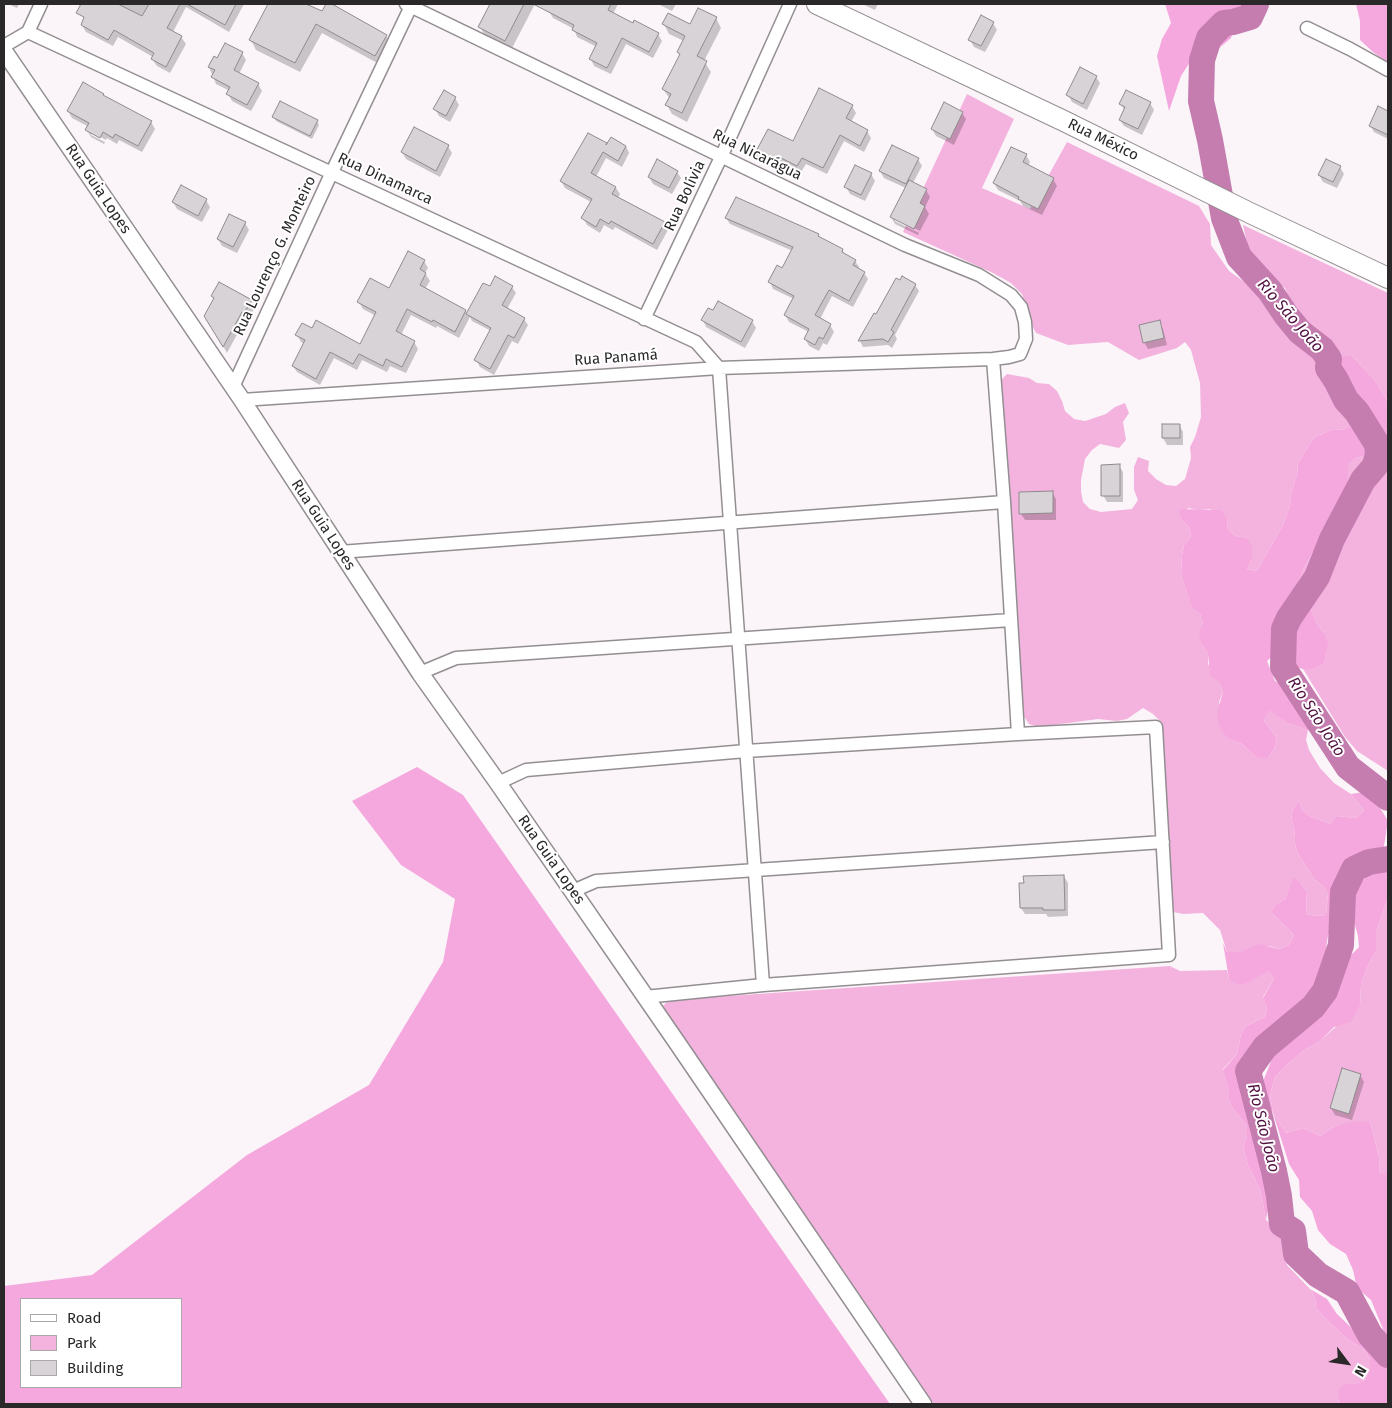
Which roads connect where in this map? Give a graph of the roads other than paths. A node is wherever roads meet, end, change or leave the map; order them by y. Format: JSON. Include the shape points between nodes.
{"nodes":[{"id":1,"x":41,"y":4,"type":"edge"},
{"id":2,"x":790,"y":4,"type":"edge"},
{"id":3,"x":817,"y":4,"type":"edge"},
{"id":4,"x":410,"y":5,"type":"edge"},
{"id":5,"x":1306,"y":28,"type":"dead end"},
{"id":6,"x":28,"y":32,"type":"junction"},
{"id":7,"x":4,"y":46,"type":"edge"},
{"id":8,"x":4,"y":51,"type":"edge"},
{"id":9,"x":1388,"y":70,"type":"edge"},
{"id":10,"x":722,"y":155,"type":"junction"},
{"id":11,"x":332,"y":172,"type":"junction"},
{"id":12,"x":1388,"y":278,"type":"edge"},
{"id":13,"x":644,"y":319,"type":"junction"},
{"id":14,"x":993,"y":359,"type":"junction"},
{"id":15,"x":719,"y":368,"type":"junction"},
{"id":16,"x":238,"y":393,"type":"junction"},
{"id":17,"x":1004,"y":502,"type":"junction"},
{"id":18,"x":730,"y":523,"type":"junction"},
{"id":19,"x":340,"y":552,"type":"junction"},
{"id":20,"x":1011,"y":620,"type":"junction"},
{"id":21,"x":738,"y":639,"type":"junction"},
{"id":22,"x":420,"y":674,"type":"junction"},
{"id":23,"x":1018,"y":734,"type":"junction"},
{"id":24,"x":746,"y":751,"type":"junction"},
{"id":25,"x":498,"y":783,"type":"junction"},
{"id":26,"x":1163,"y":842,"type":"junction"},
{"id":27,"x":755,"y":870,"type":"junction"},
{"id":28,"x":572,"y":891,"type":"junction"},
{"id":29,"x":763,"y":985,"type":"junction"},
{"id":30,"x":645,"y":997,"type":"junction"},
{"id":31,"x":923,"y":1404,"type":"edge"}],
"edges":[{"from":1,"to":6,"type":"street"},
{"from":2,"to":10,"type":"street","name":"Rua Bolívia"},
{"from":3,"to":12,"type":"main road","name":"Rua México"},
{"from":4,"to":10,"type":"street","name":"Rua Nicarágua"},
{"from":4,"to":11,"type":"street","name":"Rua Lourenço G. Monteiro"},
{"from":5,"to":9,"type":"street"},
{"from":6,"to":7,"type":"street"},
{"from":6,"to":11,"type":"street","name":"Rua Dinamarca"},
{"from":8,"to":16,"type":"street","name":"Rua Guia Lopes"},
{"from":10,"to":13,"type":"street","name":"Rua Bolívia"},
{"from":10,"to":14,"type":"street","name":"Rua Nicarágua","via":[[905,245],[979,275],[1011,295],[1021,307],[1026,339],[1020,354]]},
{"from":11,"to":13,"type":"street","name":"Rua Dinamarca"},
{"from":11,"to":16,"type":"street","name":"Rua Lourenço G. Monteiro"},
{"from":13,"to":15,"type":"street","name":"Rua Dinamarca","via":[[696,342]]},
{"from":14,"to":15,"type":"street","name":"Rua Panamá"},
{"from":14,"to":17,"type":"street"},
{"from":15,"to":16,"type":"street","name":"Rua Panamá"},
{"from":15,"to":18,"type":"street"},
{"from":16,"to":19,"type":"street","name":"Rua Guia Lopes"},
{"from":17,"to":18,"type":"street"},
{"from":17,"to":20,"type":"street"},
{"from":18,"to":19,"type":"street"},
{"from":18,"to":21,"type":"street"},
{"from":19,"to":22,"type":"street","name":"Rua Guia Lopes"},
{"from":20,"to":21,"type":"street"},
{"from":20,"to":23,"type":"street"},
{"from":21,"to":22,"type":"street","via":[[456,658]]},
{"from":21,"to":24,"type":"street"},
{"from":22,"to":25,"type":"street","name":"Rua Guia Lopes"},
{"from":23,"to":24,"type":"street"},
{"from":23,"to":26,"type":"street","via":[[1156,728]]},
{"from":24,"to":25,"type":"street","via":[[526,770]]},
{"from":24,"to":27,"type":"street"},
{"from":25,"to":28,"type":"street","name":"Rua Guia Lopes"},
{"from":26,"to":27,"type":"street"},
{"from":26,"to":29,"type":"street","via":[[1169,955]]},
{"from":27,"to":28,"type":"street","via":[[596,881]]},
{"from":27,"to":29,"type":"street"},
{"from":28,"to":30,"type":"street","name":"Rua Guia Lopes"},
{"from":29,"to":30,"type":"street"},
{"from":30,"to":31,"type":"street","name":"Rua Guia Lopes"}]}
